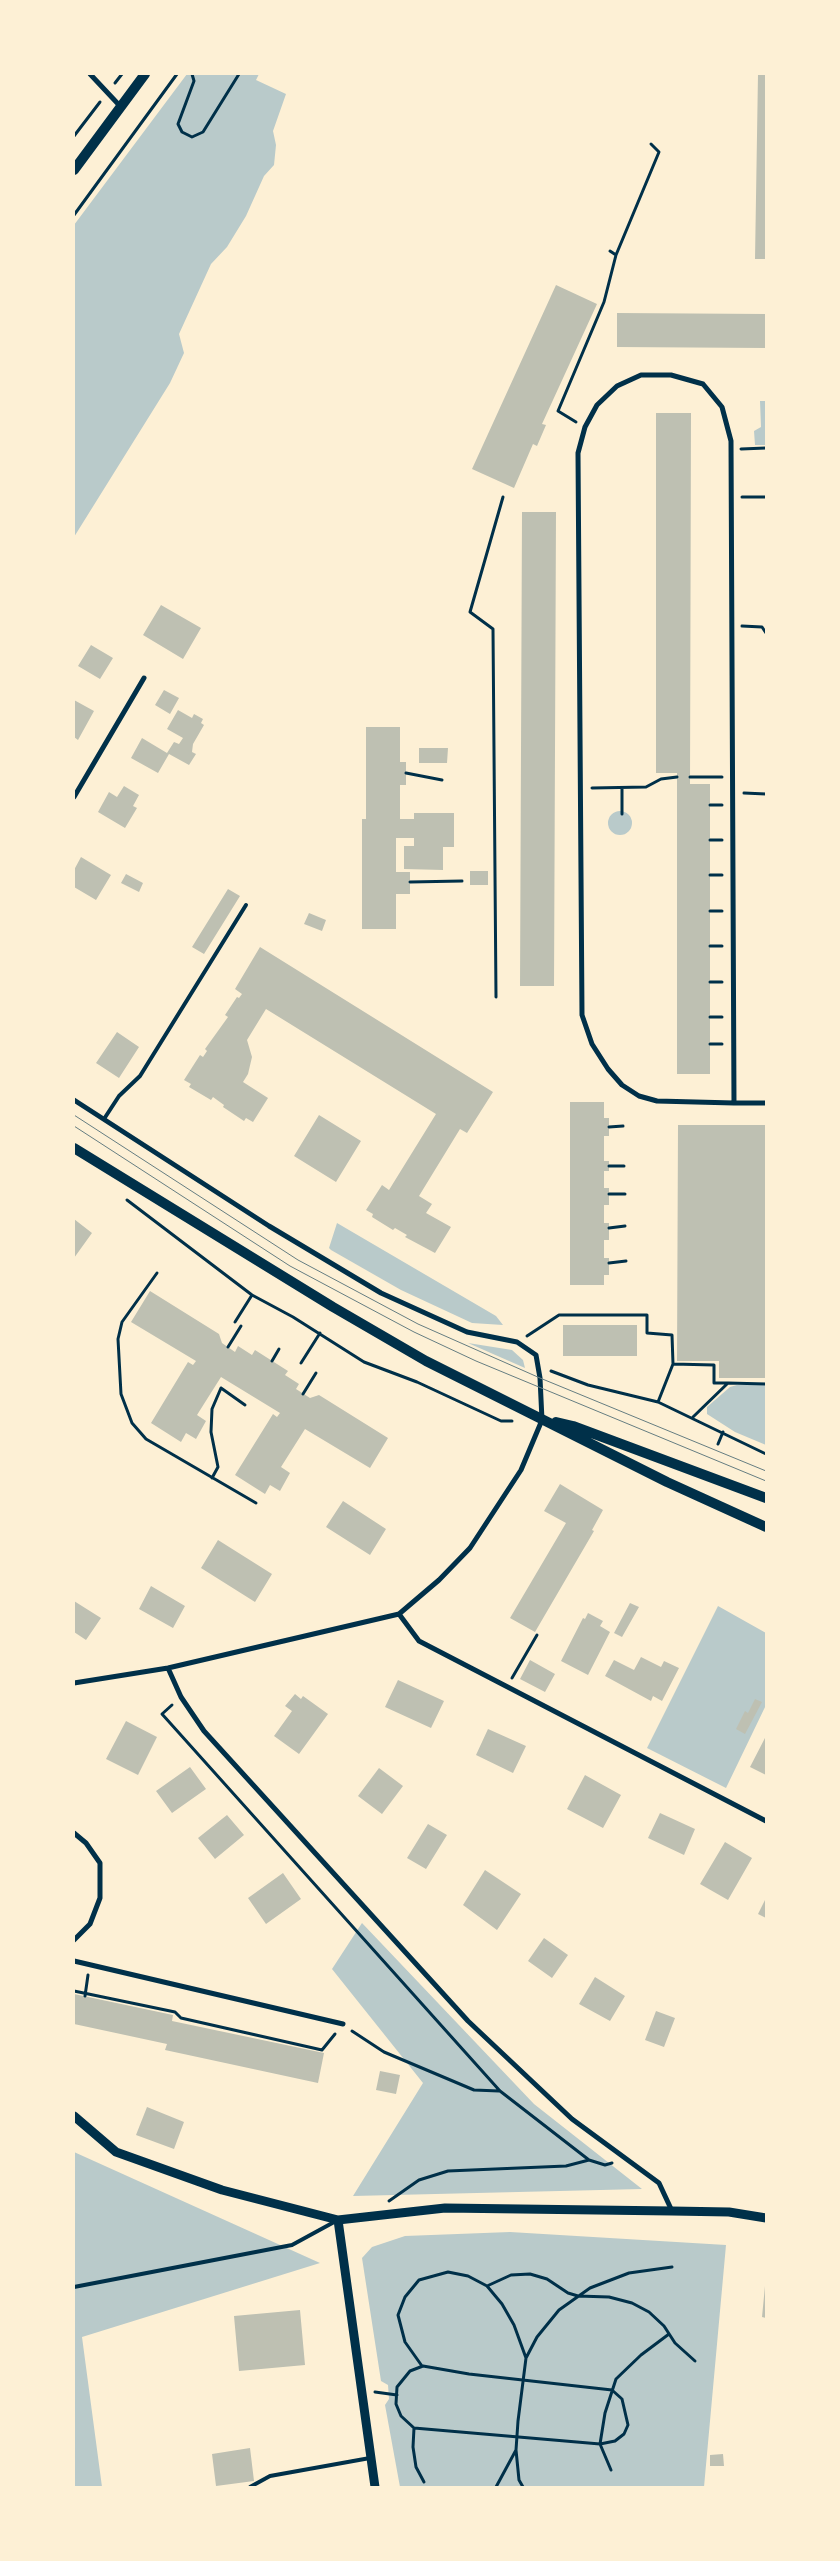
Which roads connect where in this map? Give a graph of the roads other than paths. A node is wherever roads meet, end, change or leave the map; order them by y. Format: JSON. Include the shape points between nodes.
{"nodes":[{"id":1,"x":90,"y":74,"type":"edge"},
{"id":2,"x":145,"y":74,"type":"edge"},
{"id":3,"x":120,"y":106,"type":"junction"},
{"id":4,"x":74,"y":170,"type":"edge"},
{"id":5,"x":144,"y":678,"type":"dead end"},
{"id":6,"x":74,"y":797,"type":"edge"},
{"id":7,"x":246,"y":905,"type":"dead end"},
{"id":8,"x":74,"y":1100,"type":"edge"},
{"id":9,"x":734,"y":1103,"type":"junction"},
{"id":10,"x":766,"y":1103,"type":"edge"},
{"id":11,"x":104,"y":1119,"type":"junction"},
{"id":12,"x":74,"y":1148,"type":"edge"},
{"id":13,"x":542,"y":1420,"type":"junction"},
{"id":14,"x":766,"y":1498,"type":"edge"},
{"id":15,"x":766,"y":1527,"type":"edge"},
{"id":16,"x":399,"y":1614,"type":"junction"},
{"id":17,"x":168,"y":1668,"type":"junction"},
{"id":18,"x":74,"y":1683,"type":"edge"},
{"id":19,"x":766,"y":1821,"type":"edge"},
{"id":20,"x":74,"y":1833,"type":"edge"},
{"id":21,"x":74,"y":1940,"type":"edge"},
{"id":22,"x":74,"y":1961,"type":"edge"},
{"id":23,"x":343,"y":2024,"type":"road end"},
{"id":24,"x":74,"y":2116,"type":"edge"},
{"id":25,"x":672,"y":2210,"type":"junction"},
{"id":26,"x":766,"y":2218,"type":"edge"},
{"id":27,"x":338,"y":2220,"type":"junction"},
{"id":28,"x":74,"y":2287,"type":"edge"},
{"id":29,"x":370,"y":2458,"type":"junction"},
{"id":30,"x":250,"y":2487,"type":"edge"},
{"id":31,"x":375,"y":2487,"type":"edge"}],
"edges":[{"from":1,"to":3,"type":"street"},
{"from":2,"to":3,"type":"main road"},
{"from":3,"to":4,"type":"main road"},
{"from":5,"to":6,"type":"street"},
{"from":7,"to":11,"type":"lane","via":[[140,1076],[119,1096]]},
{"from":8,"to":11,"type":"street"},
{"from":9,"to":9,"type":"street","via":[[656,1101],[639,1096],[622,1085],[608,1069],[592,1044],[582,1015],[578,453],[585,427],[596,405],[617,386],[641,375],[671,375],[703,384],[722,407],[731,441]]},
{"from":9,"to":10,"type":"street"},
{"from":11,"to":13,"type":"street","via":[[269,1226],[382,1293],[468,1332],[517,1342],[536,1355]]},
{"from":12,"to":13,"type":"main road","via":[[324,1302],[426,1361]]},
{"from":13,"to":14,"type":"main road","via":[[573,1426]]},
{"from":13,"to":15,"type":"main road"},
{"from":13,"to":16,"type":"street","via":[[521,1470],[470,1548]]},
{"from":16,"to":17,"type":"street"},
{"from":16,"to":19,"type":"street","via":[[419,1641]]},
{"from":17,"to":18,"type":"street"},
{"from":17,"to":25,"type":"street","via":[[181,1697],[204,1732],[468,2021],[572,2120],[658,2183]]},
{"from":20,"to":21,"type":"street","via":[[86,1843],[100,1863],[100,1898],[90,1924]]},
{"from":22,"to":23,"type":"street"},
{"from":24,"to":27,"type":"street","via":[[116,2152],[222,2190]]},
{"from":25,"to":26,"type":"street","via":[[729,2212]]},
{"from":25,"to":27,"type":"street","via":[[445,2208]]},
{"from":27,"to":28,"type":"lane","via":[[292,2245]]},
{"from":27,"to":29,"type":"street"},
{"from":29,"to":30,"type":"lane","via":[[270,2476]]},
{"from":29,"to":31,"type":"street"}]}
